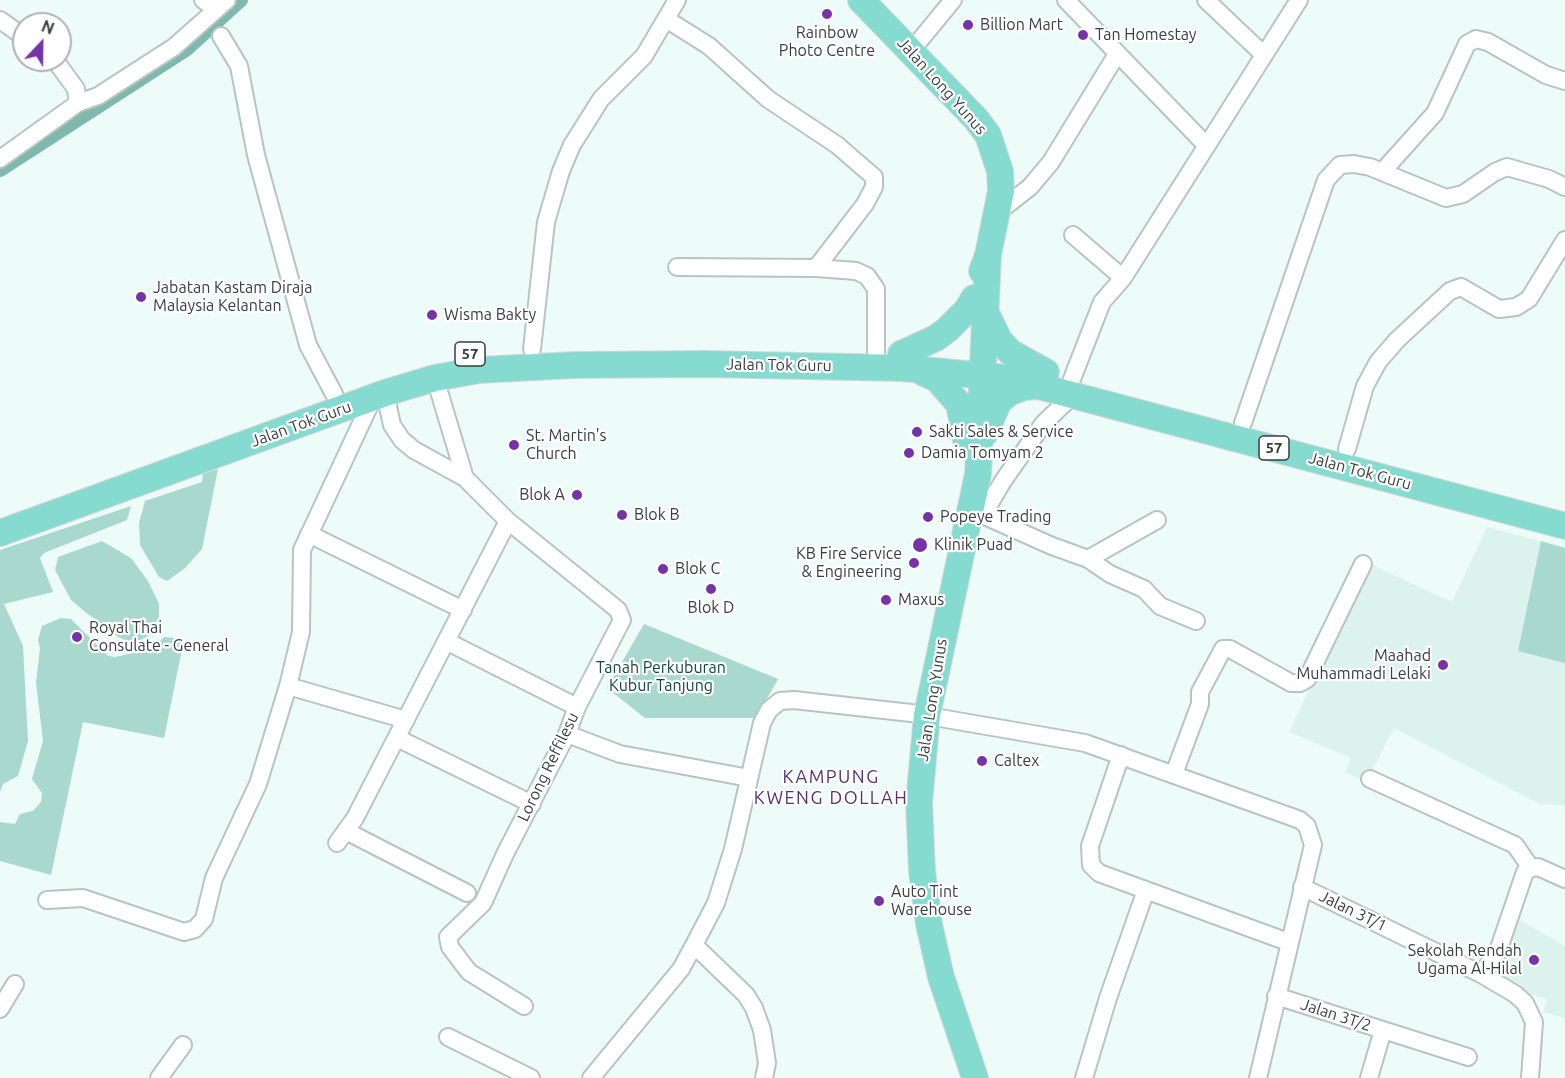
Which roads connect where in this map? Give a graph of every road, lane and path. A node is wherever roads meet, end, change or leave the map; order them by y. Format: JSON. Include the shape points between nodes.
{"nodes":[{"id":1,"x":677,"y":0,"type":"edge"},
{"id":2,"x":861,"y":0,"type":"edge"},
{"id":3,"x":953,"y":0,"type":"edge"},
{"id":4,"x":1066,"y":0,"type":"edge"},
{"id":5,"x":1206,"y":0,"type":"edge"},
{"id":6,"x":1299,"y":0,"type":"edge"},
{"id":7,"x":216,"y":3,"type":"edge"},
{"id":8,"x":666,"y":19,"type":"junction"},
{"id":9,"x":221,"y":36,"type":"dead end"},
{"id":10,"x":911,"y":51,"type":"junction"},
{"id":11,"x":1117,"y":54,"type":"junction"},
{"id":12,"x":1264,"y":56,"type":"junction"},
{"id":13,"x":64,"y":72,"type":"edge"},
{"id":14,"x":1565,"y":81,"type":"edge"},
{"id":15,"x":78,"y":103,"type":"junction"},
{"id":16,"x":1206,"y":145,"type":"junction"},
{"id":17,"x":0,"y":159,"type":"edge"},
{"id":18,"x":1382,"y":172,"type":"junction"},
{"id":19,"x":1565,"y":187,"type":"edge"},
{"id":20,"x":998,"y":212,"type":"junction"},
{"id":21,"x":1072,"y":235,"type":"dead end"},
{"id":22,"x":1565,"y":240,"type":"edge"},
{"id":23,"x":677,"y":267,"type":"dead end"},
{"id":24,"x":816,"y":268,"type":"junction"},
{"id":25,"x":1123,"y":278,"type":"junction"},
{"id":26,"x":979,"y":304,"type":"junction"},
{"id":27,"x":532,"y":349,"type":"junction"},
{"id":28,"x":893,"y":358,"type":"junction"},
{"id":29,"x":974,"y":367,"type":"junction"},
{"id":30,"x":435,"y":378,"type":"junction"},
{"id":31,"x":1045,"y":379,"type":"junction"},
{"id":32,"x":1073,"y":386,"type":"junction"},
{"id":33,"x":334,"y":394,"type":"junction"},
{"id":34,"x":379,"y":396,"type":"junction"},
{"id":35,"x":1243,"y":423,"type":"junction"},
{"id":36,"x":973,"y":445,"type":"junction"},
{"id":37,"x":1347,"y":449,"type":"junction"},
{"id":38,"x":465,"y":478,"type":"junction"},
{"id":39,"x":975,"y":507,"type":"junction"},
{"id":40,"x":1565,"y":508,"type":"edge"},
{"id":41,"x":0,"y":516,"type":"edge"},
{"id":42,"x":1157,"y":520,"type":"dead end"},
{"id":43,"x":508,"y":521,"type":"junction"},
{"id":44,"x":1565,"y":526,"type":"edge"},
{"id":45,"x":0,"y":533,"type":"edge"},
{"id":46,"x":309,"y":534,"type":"junction"},
{"id":47,"x":1088,"y":558,"type":"junction"},
{"id":48,"x":1362,"y":564,"type":"dead end"},
{"id":49,"x":463,"y":610,"type":"junction"},
{"id":50,"x":1196,"y":621,"type":"dead end"},
{"id":51,"x":446,"y":641,"type":"junction"},
{"id":52,"x":288,"y":686,"type":"junction"},
{"id":53,"x":577,"y":707,"type":"junction"},
{"id":54,"x":927,"y":715,"type":"junction"},
{"id":55,"x":406,"y":720,"type":"junction"},
{"id":56,"x":567,"y":734,"type":"junction"},
{"id":57,"x":397,"y":738,"type":"junction"},
{"id":58,"x":1121,"y":755,"type":"junction"},
{"id":59,"x":1174,"y":774,"type":"junction"},
{"id":60,"x":748,"y":778,"type":"junction"},
{"id":61,"x":1370,"y":779,"type":"dead end"},
{"id":62,"x":532,"y":804,"type":"junction"},
{"id":63,"x":1531,"y":868,"type":"junction"},
{"id":64,"x":1565,"y":879,"type":"edge"},
{"id":65,"x":1302,"y":887,"type":"junction"},
{"id":66,"x":1146,"y":890,"type":"junction"},
{"id":67,"x":467,"y":893,"type":"dead end"},
{"id":68,"x":47,"y":900,"type":"dead end"},
{"id":69,"x":1288,"y":942,"type":"junction"},
{"id":70,"x":694,"y":945,"type":"junction"},
{"id":71,"x":1481,"y":974,"type":"junction"},
{"id":72,"x":15,"y":984,"type":"dead end"},
{"id":73,"x":1276,"y":996,"type":"junction"},
{"id":74,"x":524,"y":1006,"type":"dead end"},
{"id":75,"x":0,"y":1009,"type":"edge"},
{"id":76,"x":1383,"y":1030,"type":"junction"},
{"id":77,"x":448,"y":1037,"type":"dead end"},
{"id":78,"x":183,"y":1045,"type":"dead end"},
{"id":79,"x":1468,"y":1057,"type":"dead end"},
{"id":80,"x":159,"y":1078,"type":"edge"},
{"id":81,"x":531,"y":1078,"type":"edge"},
{"id":82,"x":591,"y":1078,"type":"edge"},
{"id":83,"x":764,"y":1078,"type":"edge"},
{"id":84,"x":975,"y":1078,"type":"edge"},
{"id":85,"x":1084,"y":1078,"type":"edge"},
{"id":86,"x":1258,"y":1078,"type":"edge"},
{"id":87,"x":1369,"y":1078,"type":"edge"},
{"id":88,"x":1530,"y":1078,"type":"edge"}],
"edges":[{"from":1,"to":8,"type":"street"},
{"from":2,"to":10,"type":"main road","name":"Jalan Long Yunus"},
{"from":3,"to":10,"type":"street"},
{"from":4,"to":11,"type":"street"},
{"from":5,"to":12,"type":"street"},
{"from":6,"to":12,"type":"street"},
{"from":7,"to":15,"type":"street","via":[[174,47],[98,96]]},
{"from":8,"to":24,"type":"street","via":[[709,46],[768,99],[837,145],[874,177],[874,187],[865,204]]},
{"from":8,"to":27,"type":"street","via":[[644,56],[587,118],[561,171],[546,222]]},
{"from":9,"to":33,"type":"street","via":[[239,66],[256,155],[308,345]]},
{"from":10,"to":20,"type":"main road","name":"Jalan Long Yunus","via":[[988,135],[1000,171]]},
{"from":11,"to":16,"type":"street"},
{"from":11,"to":20,"type":"street","via":[[1051,162],[1030,187]]},
{"from":12,"to":16,"type":"street"},
{"from":13,"to":15,"type":"street","via":[[76,89]]},
{"from":14,"to":18,"type":"street","via":[[1476,39],[1467,44],[1435,113]]},
{"from":15,"to":17,"type":"street"},
{"from":16,"to":25,"type":"street"},
{"from":18,"to":19,"type":"street","via":[[1446,198],[1463,194],[1507,167]]},
{"from":18,"to":35,"type":"street","via":[[1354,164],[1340,165],[1326,180]]},
{"from":20,"to":26,"type":"main road","name":"Jalan Long Yunus"},
{"from":21,"to":25,"type":"street"},
{"from":22,"to":37,"type":"street","via":[[1529,299],[1516,307],[1500,309],[1461,287],[1450,291],[1405,333],[1378,362],[1365,386]]},
{"from":23,"to":24,"type":"street"},
{"from":24,"to":28,"type":"street","via":[[856,271],[867,276],[876,289]]},
{"from":25,"to":32,"type":"street","via":[[1102,302]]},
{"from":26,"to":28,"type":"main road","via":[[936,338]]},
{"from":26,"to":29,"type":"main road","name":"Jalan Long Yunus"},
{"from":26,"to":31,"type":"main road","via":[[1004,346]]},
{"from":27,"to":28,"type":"main road","name":"Jalan Tok Guru","number":"57"},
{"from":27,"to":33,"type":"main road","name":"Jalan Tok Guru","number":"57","via":[[449,357]]},
{"from":28,"to":29,"type":"main road","name":"Jalan Tok Guru","number":"57"},
{"from":28,"to":30,"type":"main road","name":"Jalan Tok Guru","number":"57","via":[[767,364],[575,365],[479,370]]},
{"from":28,"to":36,"type":"main road","via":[[949,390],[959,404]]},
{"from":29,"to":31,"type":"main road","name":"Jalan Tok Guru","number":"57","via":[[1004,362]]},
{"from":29,"to":36,"type":"main road","name":"Jalan Long Yunus"},
{"from":30,"to":34,"type":"main road","name":"Jalan Tok Guru","number":"57"},
{"from":30,"to":38,"type":"street","name":"Lorong Reffilesu"},
{"from":31,"to":32,"type":"main road","name":"Jalan Tok Guru","number":"57"},
{"from":31,"to":36,"type":"main road","via":[[999,401]]},
{"from":32,"to":35,"type":"main road","name":"Jalan Tok Guru","number":"57"},
{"from":32,"to":39,"type":"street","via":[[1003,481]]},
{"from":32,"to":44,"type":"main road","name":"Jalan Tok Guru","number":"57"},
{"from":33,"to":41,"type":"main road","name":"Jalan Tok Guru","number":"57"},
{"from":34,"to":38,"type":"street","name":"Lorong Reffilesu","via":[[402,440]]},
{"from":34,"to":45,"type":"main road","name":"Jalan Tok Guru","number":"57"},
{"from":34,"to":46,"type":"street"},
{"from":35,"to":37,"type":"main road","name":"Jalan Tok Guru","number":"57"},
{"from":36,"to":39,"type":"main road","name":"Jalan Long Yunus"},
{"from":37,"to":40,"type":"main road","name":"Jalan Tok Guru","number":"57"},
{"from":38,"to":43,"type":"street","name":"Lorong Reffilesu"},
{"from":39,"to":47,"type":"street"},
{"from":39,"to":54,"type":"main road","name":"Jalan Long Yunus"},
{"from":42,"to":47,"type":"street"},
{"from":43,"to":49,"type":"street"},
{"from":43,"to":53,"type":"street","name":"Lorong Reffilesu","via":[[621,615],[619,630]]},
{"from":46,"to":49,"type":"street"},
{"from":46,"to":52,"type":"street","via":[[301,557],[301,632]]},
{"from":47,"to":50,"type":"street","via":[[1110,574],[1144,589],[1160,606]]},
{"from":48,"to":59,"type":"street","via":[[1307,679],[1291,683],[1230,649],[1223,649],[1200,692],[1200,704]]},
{"from":49,"to":51,"type":"street"},
{"from":51,"to":53,"type":"street"},
{"from":51,"to":55,"type":"street"},
{"from":52,"to":55,"type":"street"},
{"from":52,"to":68,"type":"street","via":[[258,784],[214,878],[204,919],[195,930],[172,930],[83,898]]},
{"from":53,"to":56,"type":"street","name":"Lorong Reffilesu"},
{"from":54,"to":58,"type":"street","via":[[1085,743]]},
{"from":54,"to":60,"type":"street","via":[[780,701],[762,723]]},
{"from":54,"to":84,"type":"main road","name":"Jalan Long Yunus","via":[[919,803],[923,881],[941,977]]},
{"from":55,"to":57,"type":"street"},
{"from":56,"to":60,"type":"street","via":[[620,754]]},
{"from":56,"to":62,"type":"street","name":"Lorong Reffilesu"},
{"from":57,"to":62,"type":"street"},
{"from":57,"to":67,"type":"street","via":[[342,837]]},
{"from":58,"to":59,"type":"street"},
{"from":58,"to":66,"type":"street","via":[[1089,856],[1099,873]]},
{"from":59,"to":65,"type":"street","via":[[1290,816],[1307,826],[1313,845]]},
{"from":60,"to":70,"type":"street","via":[[733,849],[716,903]]},
{"from":61,"to":63,"type":"street","via":[[1515,846]]},
{"from":62,"to":74,"type":"street","name":"Lorong Reffilesu","via":[[483,903],[450,932],[447,942],[469,972]]},
{"from":63,"to":64,"type":"street","via":[[1545,869]]},
{"from":63,"to":71,"type":"street","via":[[1522,878],[1497,954]]},
{"from":65,"to":69,"type":"street"},
{"from":65,"to":71,"type":"street","name":"Jalan 3T/1"},
{"from":66,"to":69,"type":"street"},
{"from":66,"to":85,"type":"street"},
{"from":69,"to":73,"type":"street"},
{"from":70,"to":82,"type":"street","via":[[667,986]]},
{"from":70,"to":83,"type":"street","via":[[746,995],[754,1008],[767,1063]]},
{"from":71,"to":88,"type":"street","name":"Jalan 3T/1","via":[[1515,994],[1531,1012],[1534,1034]]},
{"from":72,"to":75,"type":"street"},
{"from":73,"to":76,"type":"street","name":"Jalan 3T/2"},
{"from":73,"to":86,"type":"street"},
{"from":76,"to":79,"type":"street"},
{"from":76,"to":87,"type":"street","name":"Jalan 3T/2"},
{"from":77,"to":81,"type":"street"},
{"from":78,"to":80,"type":"street"}]}
